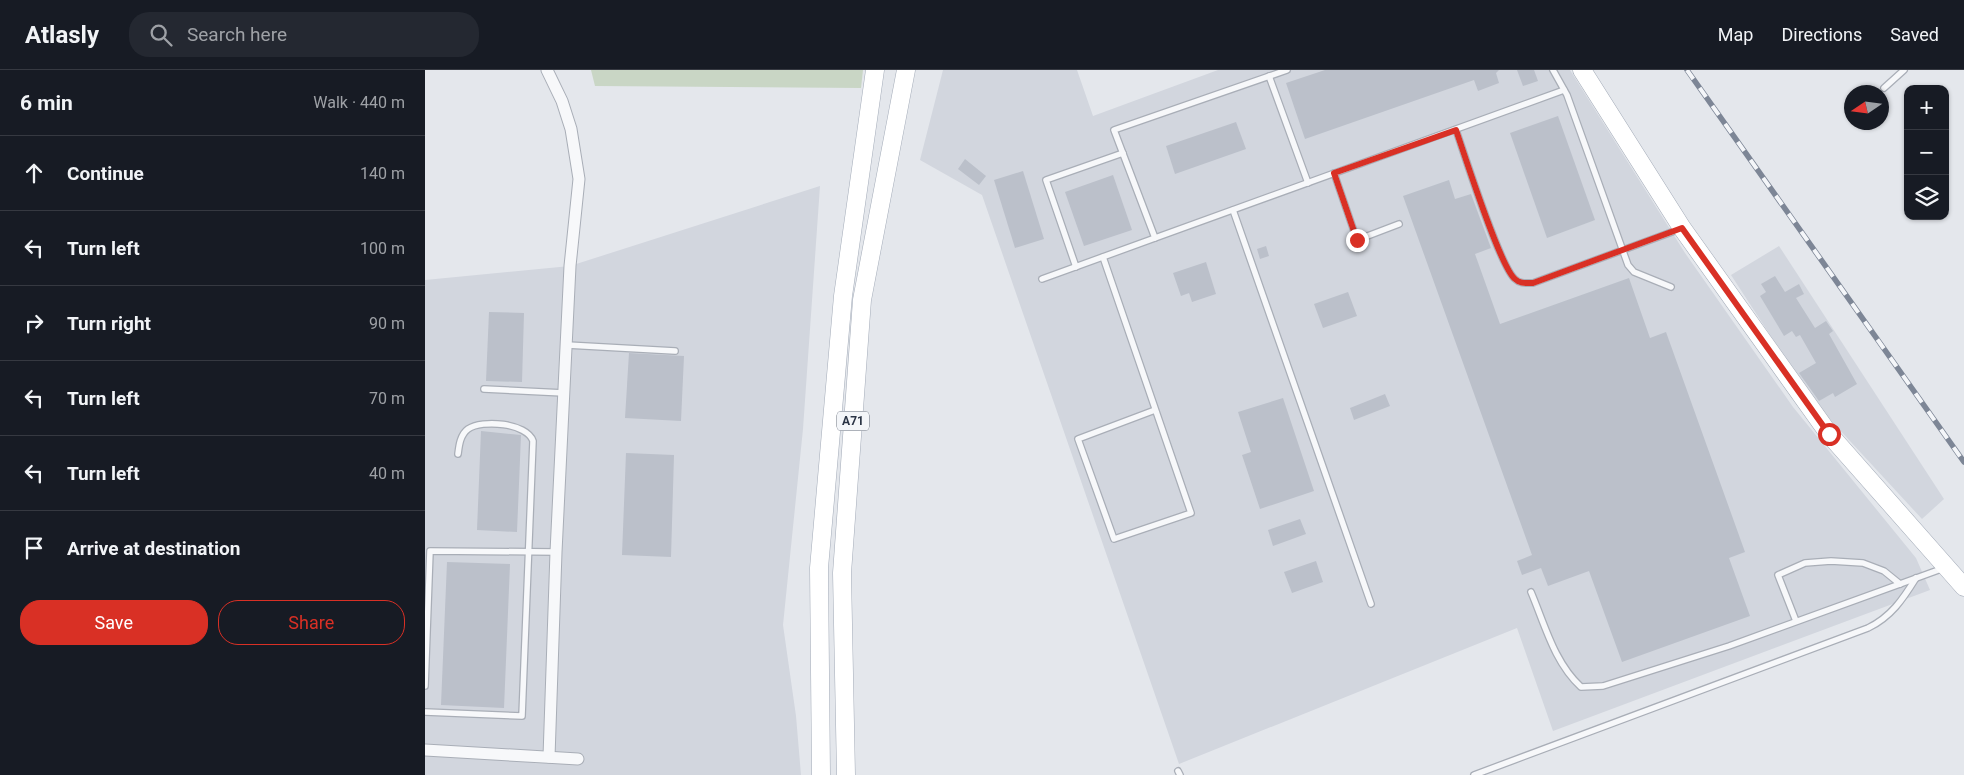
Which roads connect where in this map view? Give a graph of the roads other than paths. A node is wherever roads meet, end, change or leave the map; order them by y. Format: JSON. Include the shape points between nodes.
{"nodes":[{"id":1,"x":875,"y":70,"type":"edge"},
{"id":2,"x":905,"y":70,"type":"edge"},
{"id":3,"x":1287,"y":70,"type":"edge"},
{"id":4,"x":1553,"y":70,"type":"edge"},
{"id":5,"x":1582,"y":70,"type":"edge"},
{"id":6,"x":1904,"y":70,"type":"edge"},
{"id":7,"x":546,"y":72,"type":"edge"},
{"id":8,"x":1269,"y":76,"type":"junction"},
{"id":9,"x":1887,"y":85,"type":"edge"},
{"id":10,"x":1564,"y":90,"type":"junction"},
{"id":11,"x":1456,"y":130,"type":"junction"},
{"id":12,"x":1123,"y":153,"type":"junction"},
{"id":13,"x":1334,"y":173,"type":"junction"},
{"id":14,"x":1308,"y":183,"type":"junction"},
{"id":15,"x":1233,"y":210,"type":"junction"},
{"id":16,"x":1399,"y":224,"type":"dead end"},
{"id":17,"x":1682,"y":228,"type":"junction"},
{"id":18,"x":1155,"y":238,"type":"junction"},
{"id":19,"x":1623,"y":251,"type":"junction"},
{"id":20,"x":1103,"y":257,"type":"junction"},
{"id":21,"x":1076,"y":266,"type":"junction"},
{"id":22,"x":1042,"y":279,"type":"dead end"},
{"id":23,"x":1671,"y":287,"type":"dead end"},
{"id":24,"x":567,"y":345,"type":"junction"},
{"id":25,"x":675,"y":351,"type":"dead end"},
{"id":26,"x":485,"y":389,"type":"dead end"},
{"id":27,"x":565,"y":393,"type":"junction"},
{"id":28,"x":1155,"y":410,"type":"junction"},
{"id":29,"x":458,"y":454,"type":"dead end"},
{"id":30,"x":528,"y":552,"type":"junction"},
{"id":31,"x":556,"y":552,"type":"junction"},
{"id":32,"x":1946,"y":568,"type":"junction"},
{"id":33,"x":1916,"y":578,"type":"junction"},
{"id":34,"x":1900,"y":584,"type":"junction"},
{"id":35,"x":1964,"y":587,"type":"edge"},
{"id":36,"x":1531,"y":592,"type":"dead end"},
{"id":37,"x":1371,"y":604,"type":"dead end"},
{"id":38,"x":1796,"y":621,"type":"junction"},
{"id":39,"x":425,"y":686,"type":"edge"},
{"id":40,"x":425,"y":712,"type":"edge"},
{"id":41,"x":425,"y":750,"type":"edge"},
{"id":42,"x":549,"y":757,"type":"junction"},
{"id":43,"x":578,"y":759,"type":"dead end"},
{"id":44,"x":821,"y":775,"type":"edge"},
{"id":45,"x":846,"y":775,"type":"edge"},
{"id":46,"x":1473,"y":775,"type":"edge"}],
"edges":[{"from":1,"to":44,"type":"main road","number":"A71","via":[[843,296],[819,568]]},
{"from":2,"to":45,"type":"main road","number":"A71","via":[[862,300],[842,573]]},
{"from":3,"to":8,"type":"lane"},
{"from":4,"to":10,"type":"lane"},
{"from":5,"to":17,"type":"main road"},
{"from":6,"to":9,"type":"lane"},
{"from":7,"to":24,"type":"street","via":[[562,101],[571,128],[579,179],[570,266]]},
{"from":8,"to":12,"type":"lane","via":[[1114,130]]},
{"from":8,"to":14,"type":"lane"},
{"from":10,"to":11,"type":"lane"},
{"from":10,"to":19,"type":"lane"},
{"from":11,"to":13,"type":"lane"},
{"from":11,"to":19,"type":"lane","via":[[1503,258],[1515,279],[1523,284],[1533,283]]},
{"from":12,"to":18,"type":"lane"},
{"from":12,"to":21,"type":"lane","via":[[1046,180]]},
{"from":13,"to":14,"type":"lane"},
{"from":13,"to":16,"type":"lane","via":[[1357,240]]},
{"from":14,"to":15,"type":"lane"},
{"from":15,"to":18,"type":"lane"},
{"from":15,"to":37,"type":"lane"},
{"from":17,"to":19,"type":"lane"},
{"from":17,"to":32,"type":"main road","via":[[1829,434]]},
{"from":18,"to":20,"type":"lane"},
{"from":19,"to":23,"type":"lane","via":[[1634,272]]},
{"from":20,"to":21,"type":"lane"},
{"from":20,"to":28,"type":"lane"},
{"from":21,"to":22,"type":"lane"},
{"from":24,"to":25,"type":"lane"},
{"from":24,"to":27,"type":"street"},
{"from":26,"to":27,"type":"lane"},
{"from":27,"to":31,"type":"street"},
{"from":28,"to":28,"type":"lane","via":[[1191,513],[1114,539],[1078,439]]},
{"from":29,"to":30,"type":"lane","via":[[462,437],[468,429],[478,425],[521,428],[531,437]]},
{"from":30,"to":31,"type":"lane"},
{"from":30,"to":39,"type":"lane","via":[[430,551]]},
{"from":30,"to":40,"type":"lane","via":[[522,716]]},
{"from":31,"to":42,"type":"street"},
{"from":32,"to":33,"type":"lane"},
{"from":32,"to":35,"type":"main road"},
{"from":33,"to":34,"type":"lane"},
{"from":33,"to":46,"type":"lane","via":[[1894,610],[1868,628]]},
{"from":34,"to":38,"type":"lane"},
{"from":34,"to":38,"type":"lane","via":[[1884,570],[1863,563],[1805,563],[1778,575]]},
{"from":36,"to":38,"type":"lane","via":[[1555,651],[1568,674],[1581,687],[1603,686]]},
{"from":41,"to":42,"type":"street"},
{"from":42,"to":43,"type":"street"}]}
